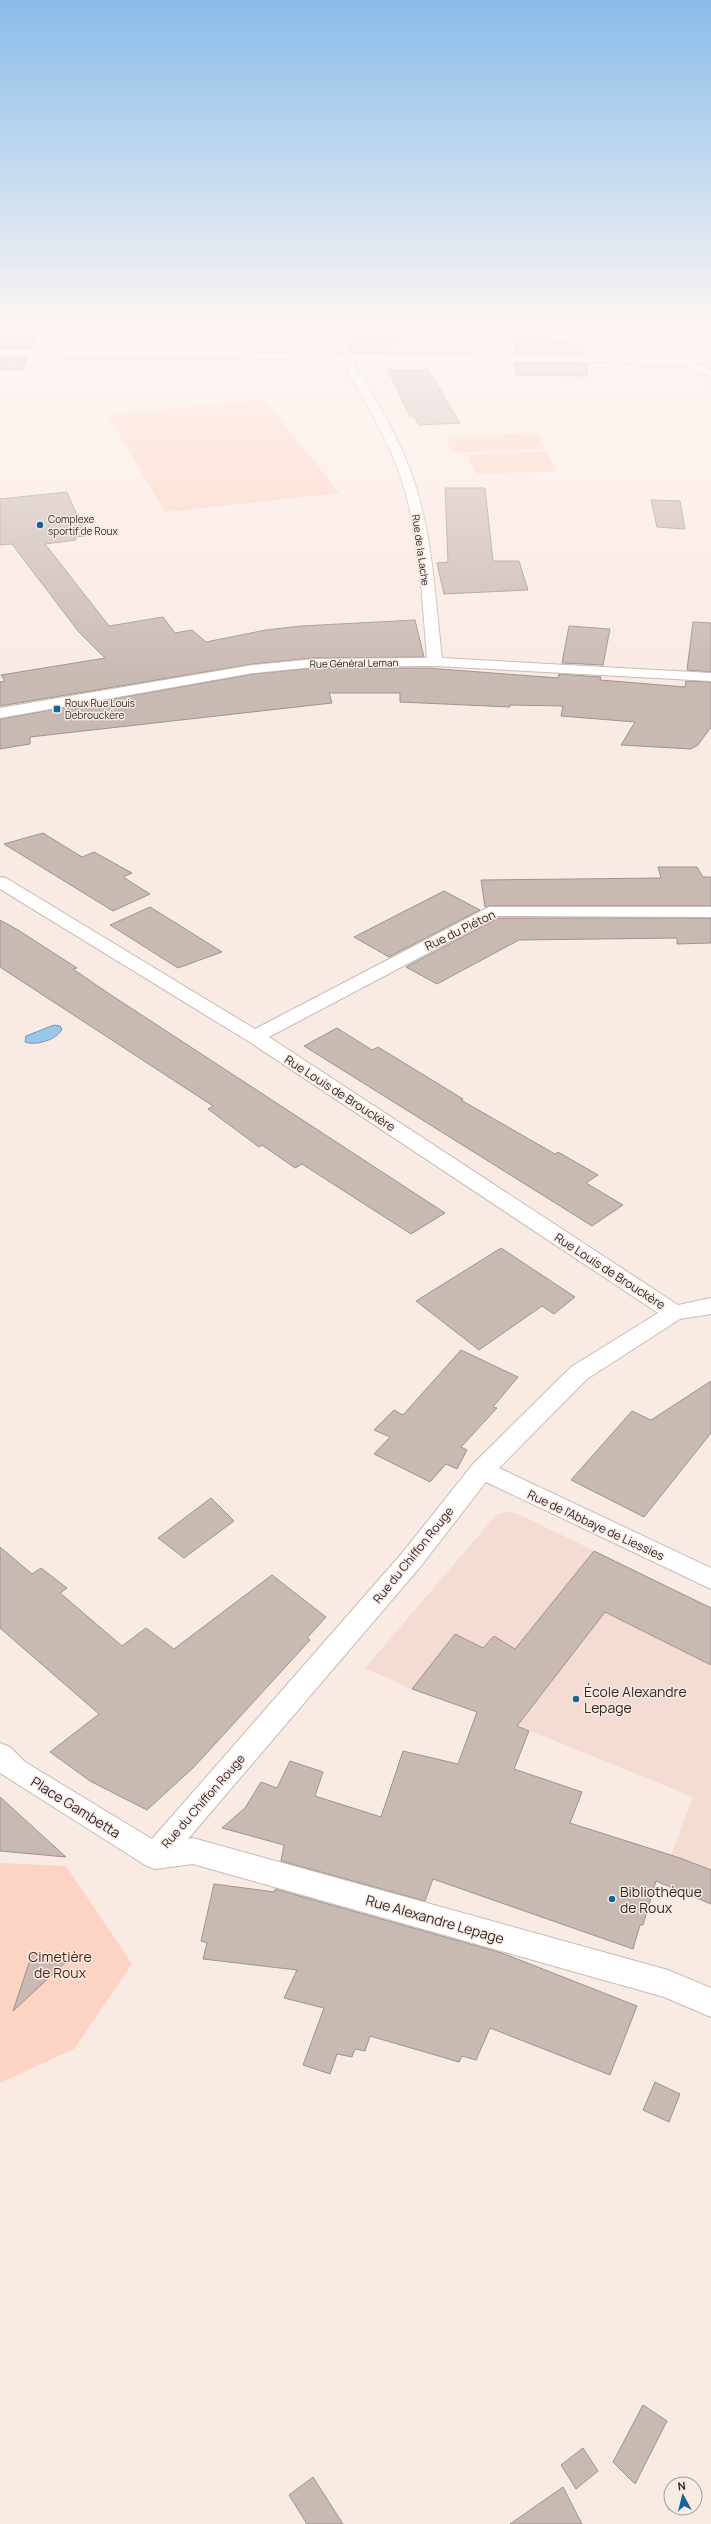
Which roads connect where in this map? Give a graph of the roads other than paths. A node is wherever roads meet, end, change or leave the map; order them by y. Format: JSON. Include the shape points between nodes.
{"nodes":[{"id":1,"x":393,"y":444,"type":"edge"},
{"id":2,"x":435,"y":662,"type":"junction"},
{"id":3,"x":711,"y":677,"type":"edge"},
{"id":4,"x":0,"y":713,"type":"edge"},
{"id":5,"x":0,"y":882,"type":"edge"},
{"id":6,"x":711,"y":912,"type":"edge"},
{"id":7,"x":255,"y":1037,"type":"junction"},
{"id":8,"x":711,"y":1306,"type":"edge"},
{"id":9,"x":674,"y":1313,"type":"junction"},
{"id":10,"x":482,"y":1470,"type":"junction"},
{"id":11,"x":711,"y":1579,"type":"edge"},
{"id":12,"x":0,"y":1755,"type":"edge"},
{"id":13,"x":155,"y":1856,"type":"junction"},
{"id":14,"x":711,"y":2003,"type":"edge"}],
"edges":[{"from":1,"to":2,"type":"street","name":"Rue de la Lache","via":[[413,498],[424,556]]},
{"from":2,"to":3,"type":"street","name":"Rue Général Leman"},
{"from":2,"to":4,"type":"street","name":"Rue Général Leman","via":[[314,663],[253,669]]},
{"from":5,"to":7,"type":"street","name":"Rue Louis de Brouckère"},
{"from":6,"to":7,"type":"street","name":"Rue du Piéton","via":[[494,911]]},
{"from":7,"to":9,"type":"street","name":"Rue Louis de Brouckère"},
{"from":8,"to":9,"type":"street","name":"Rue du Chiffon Rouge"},
{"from":9,"to":10,"type":"street","name":"Rue du Chiffon Rouge","via":[[579,1373]]},
{"from":10,"to":11,"type":"street","name":"Rue de l'Abbaye de Liessies"},
{"from":10,"to":13,"type":"street","name":"Rue du Chiffon Rouge","via":[[412,1559]]},
{"from":12,"to":13,"type":"street","name":"Place Gambetta","via":[[15,1770]]},
{"from":13,"to":14,"type":"street","name":"Rue Alexandre Lepage","via":[[193,1851],[668,1984]]}]}
